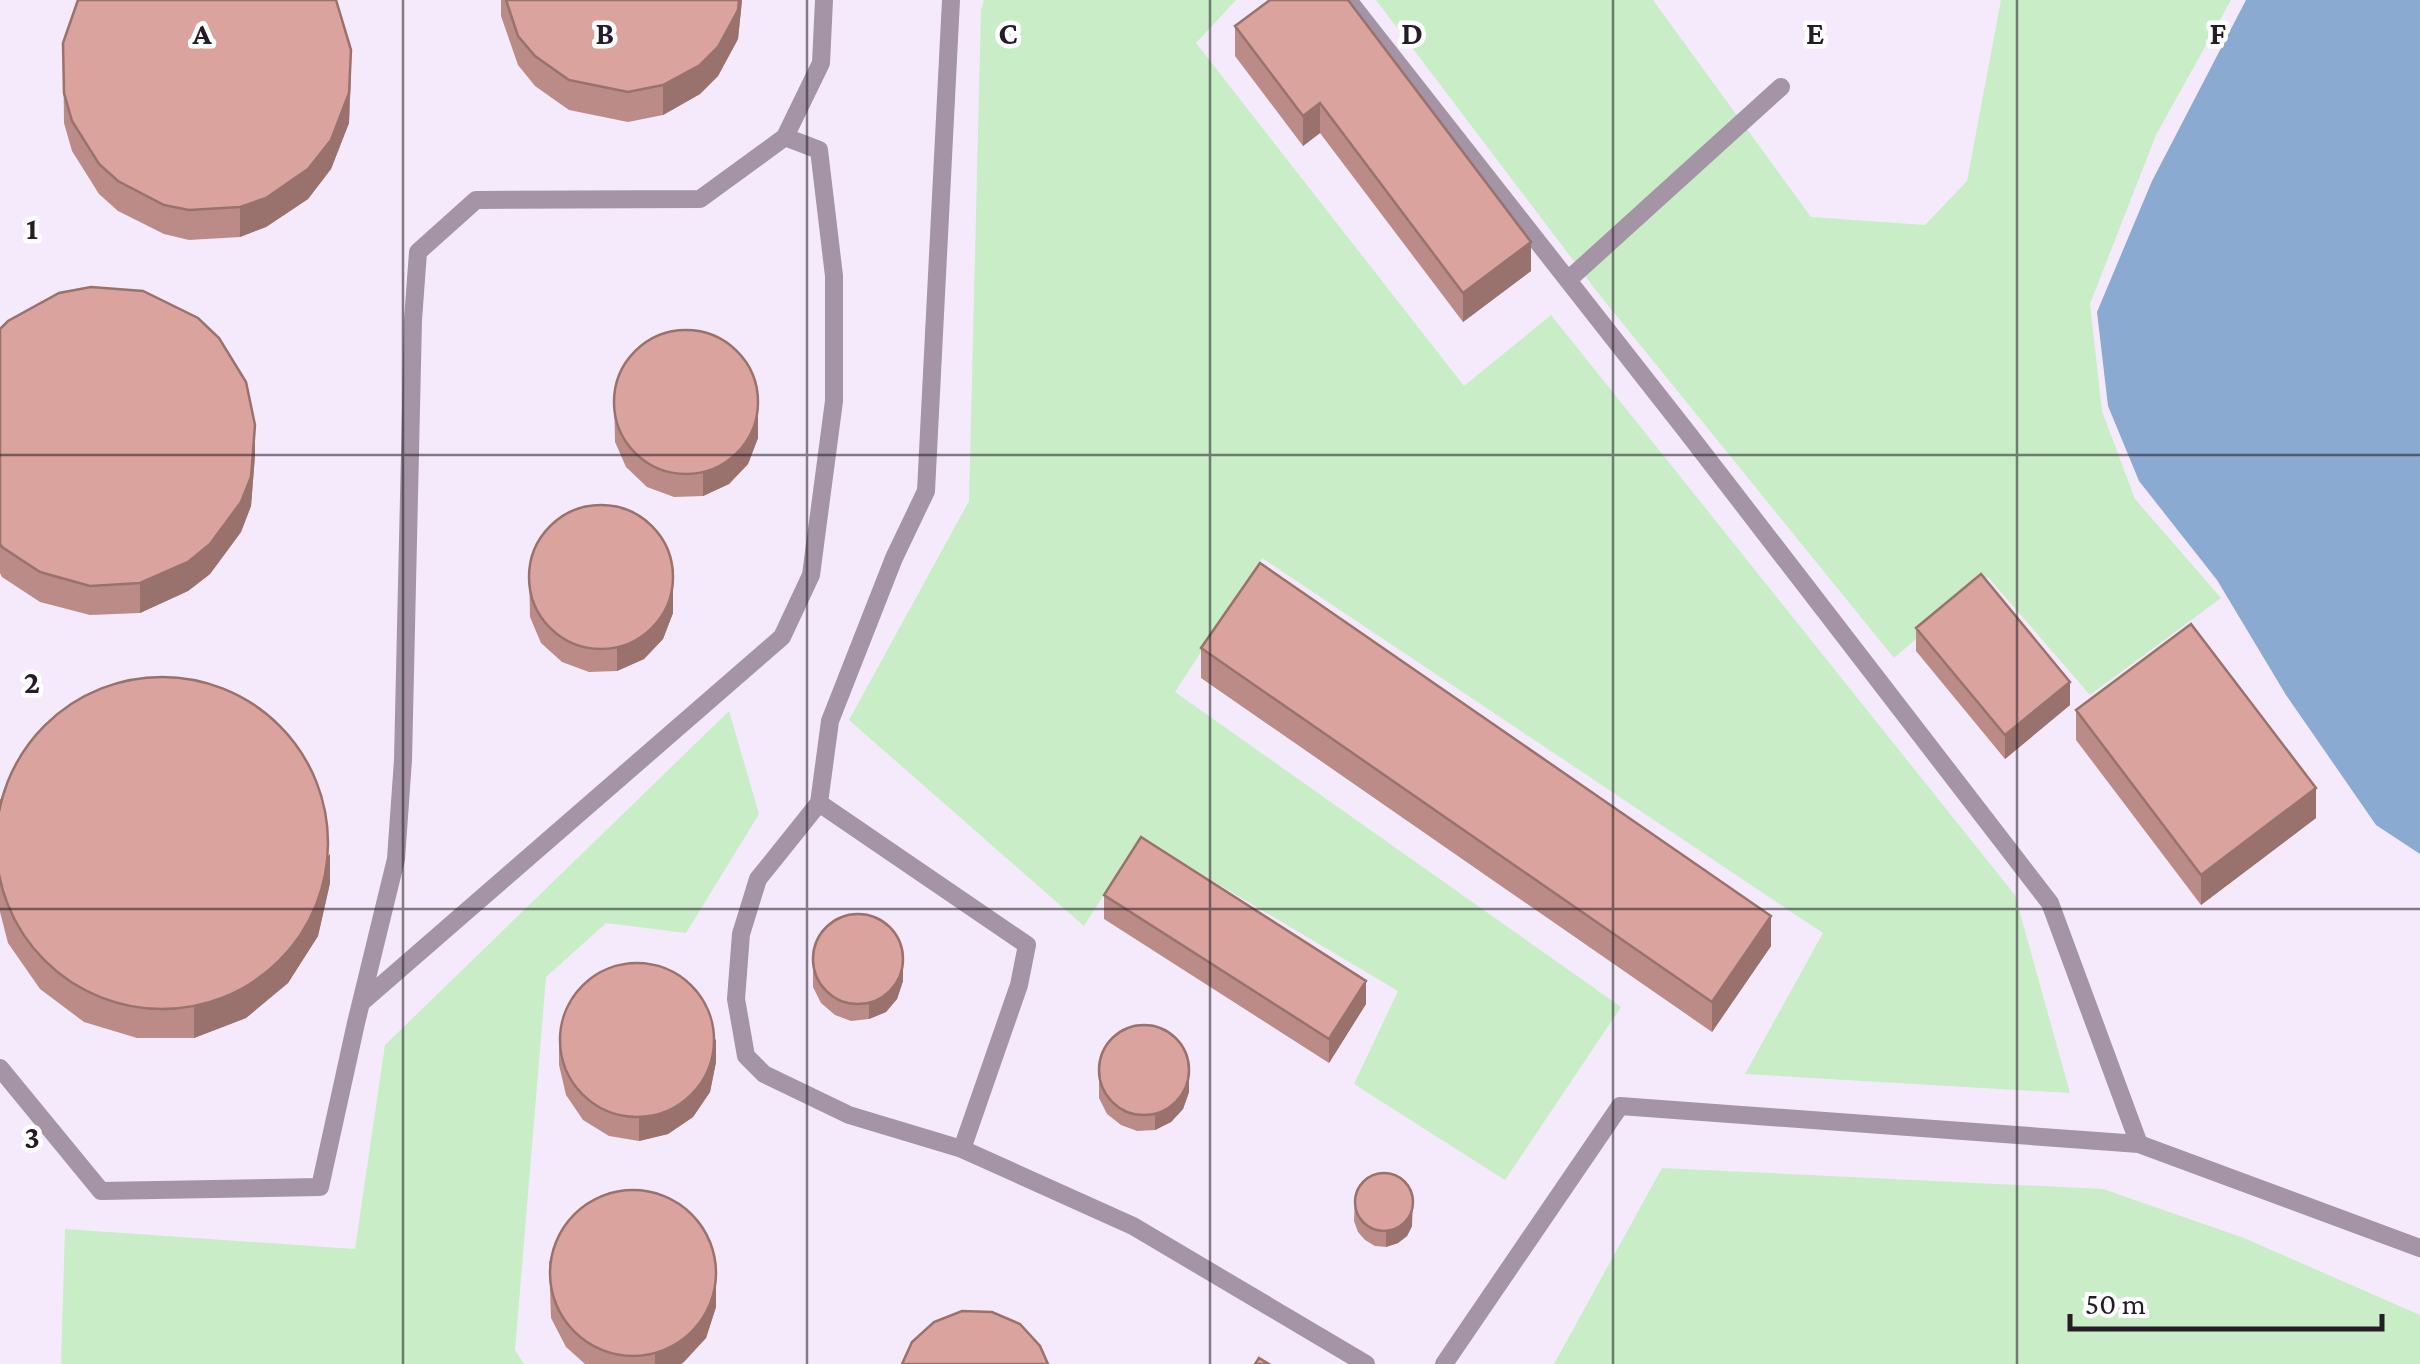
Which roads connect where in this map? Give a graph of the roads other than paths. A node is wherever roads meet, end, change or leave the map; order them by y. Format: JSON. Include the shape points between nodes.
{"nodes":[{"id":1,"x":824,"y":0,"type":"edge"},
{"id":2,"x":951,"y":0,"type":"edge"},
{"id":3,"x":1348,"y":0,"type":"edge"},
{"id":4,"x":1780,"y":87,"type":"dead end"},
{"id":5,"x":785,"y":137,"type":"junction"},
{"id":6,"x":1568,"y":280,"type":"junction"},
{"id":7,"x":819,"y":804,"type":"junction"},
{"id":8,"x":362,"y":1003,"type":"junction"},
{"id":9,"x":0,"y":1068,"type":"edge"},
{"id":10,"x":2138,"y":1144,"type":"junction"},
{"id":11,"x":962,"y":1149,"type":"junction"},
{"id":12,"x":2420,"y":1248,"type":"edge"},
{"id":13,"x":1366,"y":1364,"type":"edge"},
{"id":14,"x":1444,"y":1364,"type":"edge"}],
"edges":[{"from":1,"to":5,"type":"lane","via":[[821,62]]},
{"from":2,"to":7,"type":"lane","via":[[926,490],[830,721]]},
{"from":3,"to":6,"type":"lane"},
{"from":4,"to":6,"type":"lane"},
{"from":5,"to":8,"type":"lane","via":[[819,150],[834,276],[834,401],[811,575],[782,637]]},
{"from":5,"to":8,"type":"lane","via":[[700,199],[476,200],[418,252],[398,839]]},
{"from":6,"to":10,"type":"lane","via":[[2050,903]]},
{"from":7,"to":11,"type":"lane","via":[[1027,945]]},
{"from":7,"to":11,"type":"lane","via":[[758,878],[741,934],[736,999],[746,1056],[764,1074],[849,1115]]},
{"from":8,"to":9,"type":"lane","via":[[320,1187],[101,1191]]},
{"from":10,"to":12,"type":"lane"},
{"from":10,"to":14,"type":"lane","via":[[1620,1106]]},
{"from":11,"to":13,"type":"lane","via":[[1133,1226]]}]}
